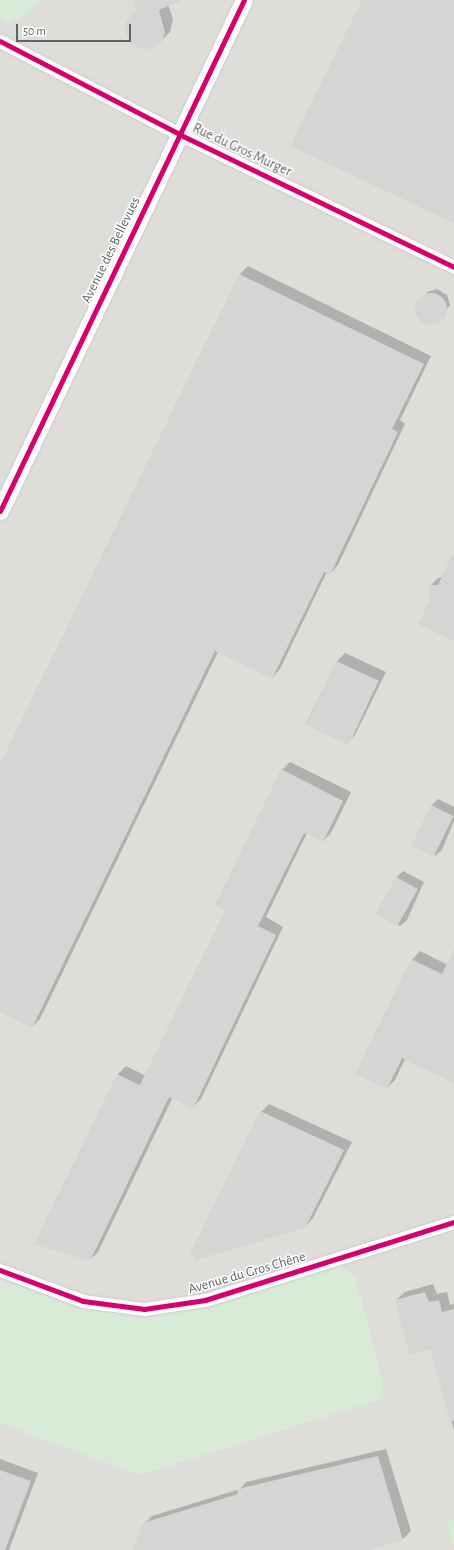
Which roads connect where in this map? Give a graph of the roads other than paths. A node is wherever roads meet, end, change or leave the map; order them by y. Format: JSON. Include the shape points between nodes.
{"nodes":[{"id":1,"x":244,"y":0,"type":"edge"},
{"id":2,"x":0,"y":41,"type":"edge"},
{"id":3,"x":181,"y":135,"type":"junction"},
{"id":4,"x":454,"y":267,"type":"edge"},
{"id":5,"x":0,"y":511,"type":"edge"},
{"id":6,"x":454,"y":1222,"type":"edge"},
{"id":7,"x":0,"y":1270,"type":"edge"}],
"edges":[{"from":1,"to":3,"type":"street","name":"Avenue des Bellevues"},
{"from":2,"to":3,"type":"street","name":"Rue du Gros Murger"},
{"from":3,"to":4,"type":"street","name":"Rue du Gros Murger"},
{"from":3,"to":5,"type":"street","name":"Avenue des Bellevues"},
{"from":6,"to":7,"type":"street","name":"Avenue du Gros Chêne","via":[[205,1300],[144,1309],[83,1301]]}]}
